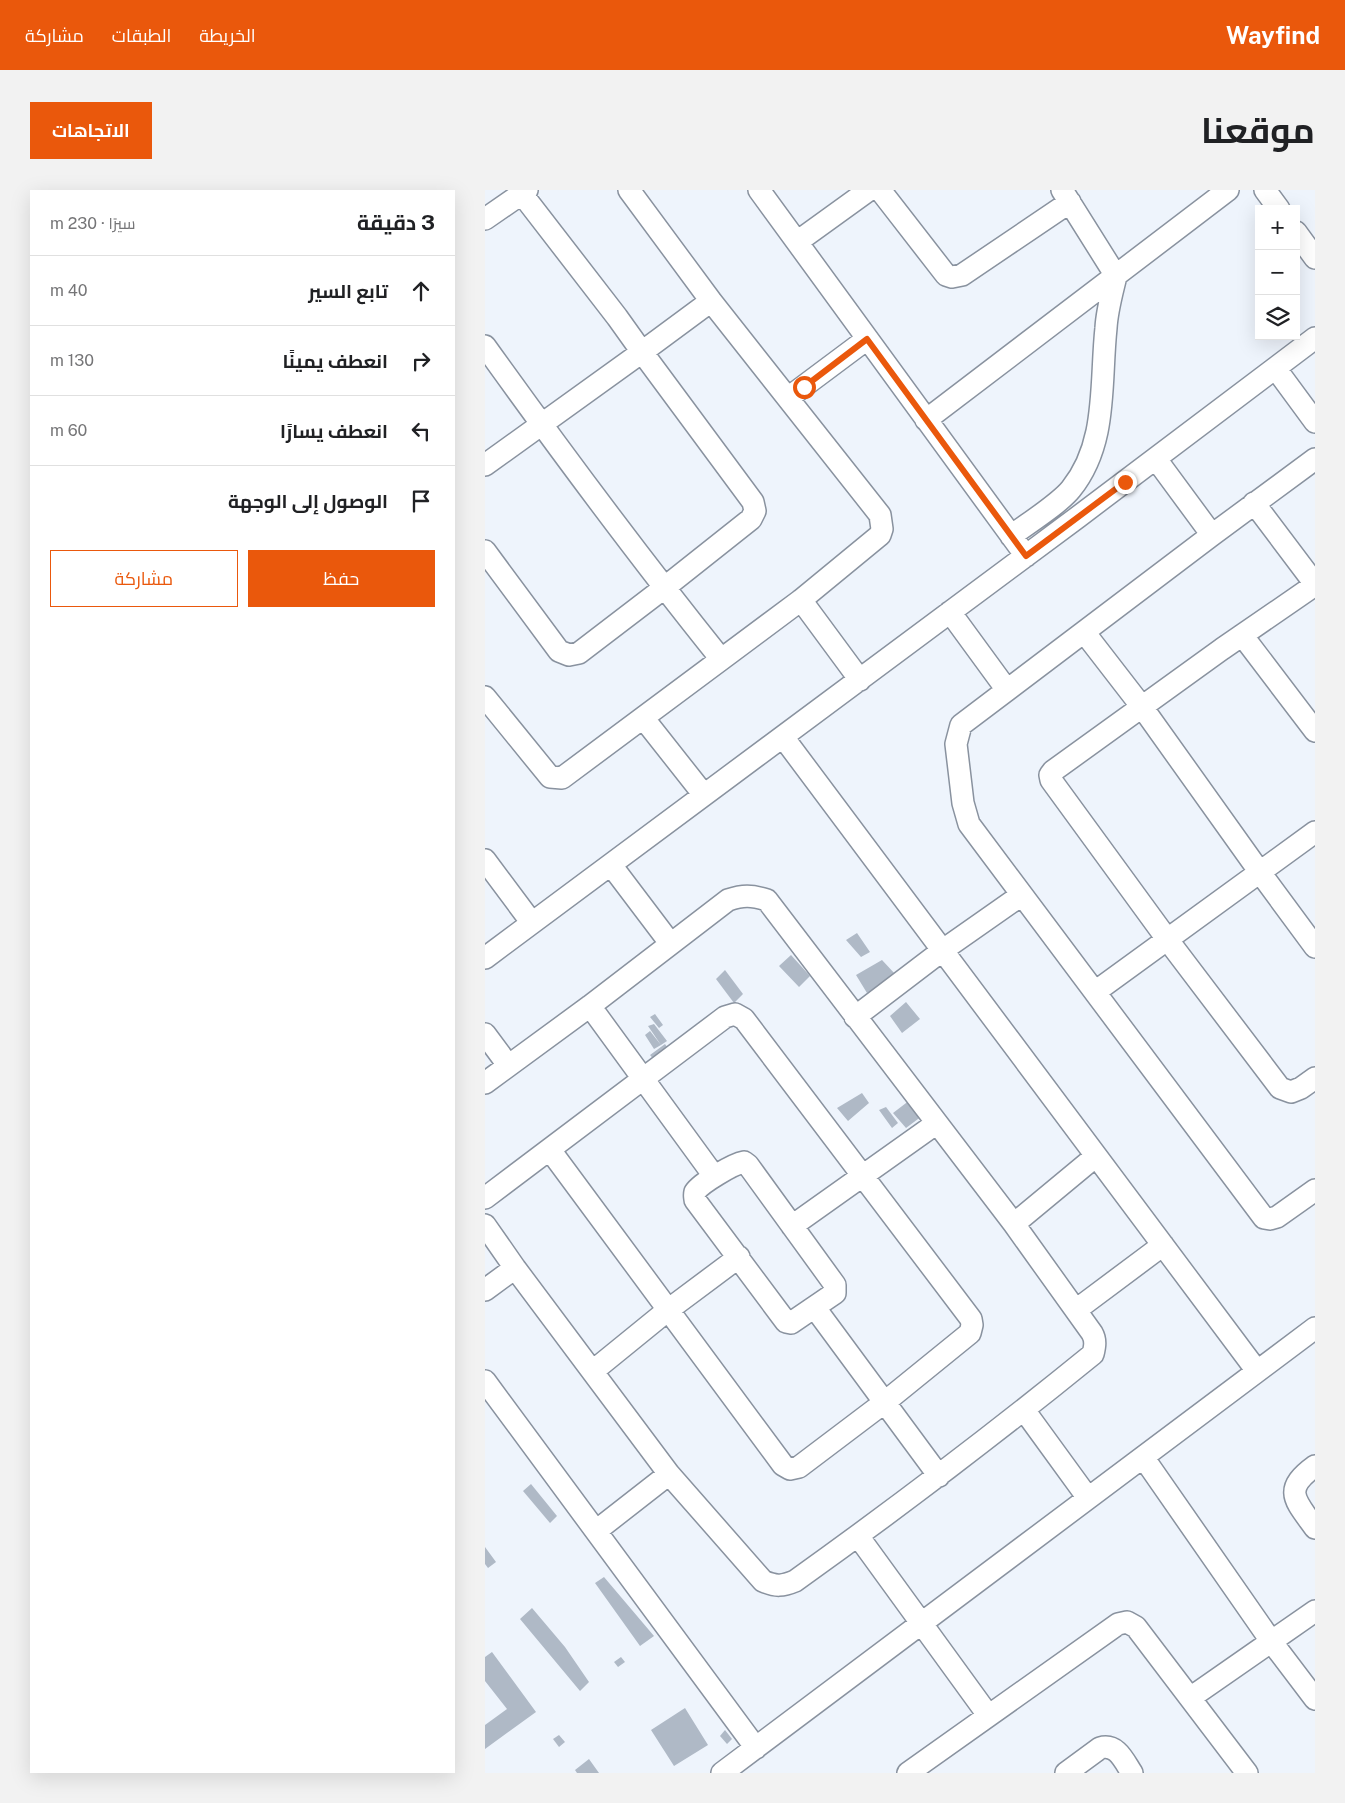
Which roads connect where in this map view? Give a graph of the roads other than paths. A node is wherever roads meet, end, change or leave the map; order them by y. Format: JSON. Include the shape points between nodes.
{"nodes":[{"id":1,"x":759,"y":190,"type":"edge"},
{"id":2,"x":869,"y":190,"type":"edge"},
{"id":3,"x":880,"y":190,"type":"edge"},
{"id":4,"x":1228,"y":190,"type":"edge"},
{"id":5,"x":1265,"y":190,"type":"edge"},
{"id":6,"x":633,"y":191,"type":"edge"},
{"id":7,"x":524,"y":192,"type":"edge"},
{"id":8,"x":1066,"y":196,"type":"edge"},
{"id":9,"x":1276,"y":205,"type":"edge"},
{"id":10,"x":485,"y":219,"type":"edge"},
{"id":11,"x":1300,"y":237,"type":"edge"},
{"id":12,"x":797,"y":242,"type":"junction"},
{"id":13,"x":1315,"y":258,"type":"edge"},
{"id":14,"x":1116,"y":276,"type":"junction"},
{"id":15,"x":711,"y":301,"type":"junction"},
{"id":16,"x":1315,"y":338,"type":"edge"},
{"id":17,"x":867,"y":339,"type":"junction"},
{"id":18,"x":485,"y":346,"type":"edge"},
{"id":19,"x":642,"y":352,"type":"junction"},
{"id":20,"x":1276,"y":369,"type":"junction"},
{"id":21,"x":788,"y":398,"type":"junction"},
{"id":22,"x":926,"y":420,"type":"junction"},
{"id":23,"x":1315,"y":422,"type":"edge"},
{"id":24,"x":542,"y":425,"type":"junction"},
{"id":25,"x":1315,"y":458,"type":"edge"},
{"id":26,"x":1156,"y":459,"type":"junction"},
{"id":27,"x":485,"y":465,"type":"edge"},
{"id":28,"x":1254,"y":503,"type":"junction"},
{"id":29,"x":1212,"y":535,"type":"junction"},
{"id":30,"x":1011,"y":536,"type":"junction"},
{"id":31,"x":485,"y":550,"type":"edge"},
{"id":32,"x":1026,"y":556,"type":"junction"},
{"id":33,"x":1315,"y":585,"type":"edge"},
{"id":34,"x":664,"y":588,"type":"junction"},
{"id":35,"x":801,"y":600,"type":"junction"},
{"id":36,"x":950,"y":612,"type":"junction"},
{"id":37,"x":1083,"y":632,"type":"junction"},
{"id":38,"x":1242,"y":635,"type":"junction"},
{"id":39,"x":721,"y":659,"type":"junction"},
{"id":40,"x":860,"y":680,"type":"junction"},
{"id":41,"x":1007,"y":690,"type":"junction"},
{"id":42,"x":485,"y":697,"type":"edge"},
{"id":43,"x":1143,"y":707,"type":"junction"},
{"id":44,"x":644,"y":719,"type":"junction"},
{"id":45,"x":1315,"y":731,"type":"edge"},
{"id":46,"x":783,"y":737,"type":"junction"},
{"id":47,"x":704,"y":795,"type":"junction"},
{"id":48,"x":1315,"y":832,"type":"edge"},
{"id":49,"x":485,"y":860,"type":"edge"},
{"id":50,"x":611,"y":865,"type":"junction"},
{"id":51,"x":1259,"y":871,"type":"junction"},
{"id":52,"x":1020,"y":896,"type":"junction"},
{"id":53,"x":532,"y":923,"type":"junction"},
{"id":54,"x":1167,"y":939,"type":"junction"},
{"id":55,"x":670,"y":943,"type":"junction"},
{"id":56,"x":1315,"y":948,"type":"edge"},
{"id":57,"x":943,"y":950,"type":"junction"},
{"id":58,"x":485,"y":958,"type":"edge"},
{"id":59,"x":1095,"y":992,"type":"junction"},
{"id":60,"x":590,"y":1006,"type":"junction"},
{"id":61,"x":855,"y":1016,"type":"junction"},
{"id":62,"x":485,"y":1034,"type":"edge"},
{"id":63,"x":509,"y":1065,"type":"junction"},
{"id":64,"x":642,"y":1078,"type":"junction"},
{"id":65,"x":1315,"y":1078,"type":"edge"},
{"id":66,"x":485,"y":1083,"type":"edge"},
{"id":67,"x":937,"y":1123,"type":"junction"},
{"id":68,"x":550,"y":1150,"type":"junction"},
{"id":69,"x":1096,"y":1156,"type":"junction"},
{"id":70,"x":864,"y":1175,"type":"junction"},
{"id":71,"x":714,"y":1176,"type":"junction"},
{"id":72,"x":1315,"y":1190,"type":"edge"},
{"id":73,"x":485,"y":1198,"type":"edge"},
{"id":74,"x":1014,"y":1224,"type":"junction"},
{"id":75,"x":485,"y":1225,"type":"edge"},
{"id":76,"x":792,"y":1226,"type":"junction"},
{"id":77,"x":1163,"y":1245,"type":"junction"},
{"id":78,"x":739,"y":1257,"type":"junction"},
{"id":79,"x":515,"y":1268,"type":"junction"},
{"id":80,"x":485,"y":1290,"type":"edge"},
{"id":81,"x":815,"y":1308,"type":"junction"},
{"id":82,"x":668,"y":1310,"type":"junction"},
{"id":83,"x":1076,"y":1310,"type":"junction"},
{"id":84,"x":1315,"y":1328,"type":"edge"},
{"id":85,"x":593,"y":1371,"type":"junction"},
{"id":86,"x":1257,"y":1371,"type":"junction"},
{"id":87,"x":485,"y":1381,"type":"edge"},
{"id":88,"x":885,"y":1402,"type":"junction"},
{"id":89,"x":1024,"y":1410,"type":"junction"},
{"id":90,"x":1143,"y":1457,"type":"junction"},
{"id":91,"x":1315,"y":1466,"type":"edge"},
{"id":92,"x":669,"y":1474,"type":"junction"},
{"id":93,"x":939,"y":1476,"type":"junction"},
{"id":94,"x":1087,"y":1498,"type":"junction"},
{"id":95,"x":1315,"y":1528,"type":"edge"},
{"id":96,"x":596,"y":1531,"type":"junction"},
{"id":97,"x":858,"y":1536,"type":"junction"},
{"id":98,"x":1315,"y":1611,"type":"edge"},
{"id":99,"x":921,"y":1623,"type":"junction"},
{"id":100,"x":1271,"y":1641,"type":"junction"},
{"id":101,"x":1190,"y":1698,"type":"junction"},
{"id":102,"x":1315,"y":1699,"type":"edge"},
{"id":103,"x":988,"y":1715,"type":"junction"},
{"id":104,"x":756,"y":1748,"type":"junction"},
{"id":105,"x":722,"y":1773,"type":"edge"},
{"id":106,"x":908,"y":1773,"type":"edge"},
{"id":107,"x":1066,"y":1773,"type":"edge"},
{"id":108,"x":1132,"y":1773,"type":"edge"},
{"id":109,"x":1247,"y":1773,"type":"edge"}],
"edges":[{"from":1,"to":12,"type":"street"},
{"from":2,"to":12,"type":"street"},
{"from":3,"to":8,"type":"street","via":[[945,275],[952,277],[962,275]]},
{"from":4,"to":14,"type":"street"},
{"from":5,"to":9,"type":"street"},
{"from":6,"to":15,"type":"street"},
{"from":7,"to":10,"type":"street"},
{"from":7,"to":19,"type":"street"},
{"from":8,"to":14,"type":"street"},
{"from":11,"to":13,"type":"street"},
{"from":12,"to":17,"type":"street"},
{"from":14,"to":22,"type":"street"},
{"from":14,"to":30,"type":"street","via":[[1106,327],[1096,439],[1087,465],[1070,490]]},
{"from":15,"to":19,"type":"street"},
{"from":15,"to":21,"type":"street"},
{"from":16,"to":20,"type":"street"},
{"from":17,"to":21,"type":"street"},
{"from":17,"to":22,"type":"street"},
{"from":18,"to":24,"type":"street"},
{"from":19,"to":24,"type":"street"},
{"from":19,"to":34,"type":"street","via":[[753,502],[755,511],[751,519]]},
{"from":20,"to":23,"type":"street"},
{"from":20,"to":26,"type":"street"},
{"from":21,"to":35,"type":"street","via":[[880,516],[882,528],[880,535]]},
{"from":22,"to":30,"type":"street"},
{"from":24,"to":27,"type":"street"},
{"from":24,"to":34,"type":"street"},
{"from":25,"to":28,"type":"street"},
{"from":26,"to":29,"type":"street"},
{"from":26,"to":32,"type":"street"},
{"from":28,"to":29,"type":"street"},
{"from":28,"to":33,"type":"street"},
{"from":29,"to":37,"type":"street"},
{"from":30,"to":32,"type":"street"},
{"from":31,"to":34,"type":"street","via":[[559,651],[569,655],[579,653]]},
{"from":32,"to":36,"type":"street"},
{"from":33,"to":38,"type":"street"},
{"from":34,"to":39,"type":"street"},
{"from":35,"to":39,"type":"street"},
{"from":35,"to":40,"type":"street"},
{"from":36,"to":40,"type":"street"},
{"from":36,"to":41,"type":"street"},
{"from":37,"to":41,"type":"street"},
{"from":37,"to":43,"type":"street"},
{"from":38,"to":43,"type":"street"},
{"from":38,"to":45,"type":"street"},
{"from":39,"to":44,"type":"street"},
{"from":40,"to":46,"type":"street"},
{"from":41,"to":52,"type":"street","via":[[961,725],[956,744],[963,803],[969,824]]},
{"from":42,"to":44,"type":"street","via":[[550,777],[557,778],[562,778]]},
{"from":43,"to":51,"type":"street"},
{"from":43,"to":54,"type":"street","via":[[1050,775]]},
{"from":44,"to":47,"type":"street"},
{"from":46,"to":47,"type":"street"},
{"from":46,"to":57,"type":"street"},
{"from":47,"to":50,"type":"street"},
{"from":48,"to":51,"type":"street"},
{"from":49,"to":53,"type":"street"},
{"from":50,"to":53,"type":"street"},
{"from":50,"to":55,"type":"street"},
{"from":51,"to":54,"type":"street"},
{"from":51,"to":56,"type":"street"},
{"from":52,"to":57,"type":"street"},
{"from":52,"to":59,"type":"street"},
{"from":53,"to":58,"type":"street"},
{"from":54,"to":59,"type":"street"},
{"from":54,"to":65,"type":"street","via":[[1281,1088],[1291,1092]]},
{"from":55,"to":60,"type":"street"},
{"from":55,"to":61,"type":"street","via":[[728,900],[741,896],[767,900]]},
{"from":57,"to":61,"type":"street"},
{"from":57,"to":69,"type":"street"},
{"from":59,"to":72,"type":"street","via":[[1264,1218],[1277,1217]]},
{"from":60,"to":63,"type":"street"},
{"from":60,"to":64,"type":"street"},
{"from":61,"to":67,"type":"street"},
{"from":62,"to":63,"type":"street"},
{"from":63,"to":66,"type":"street"},
{"from":64,"to":68,"type":"street"},
{"from":64,"to":70,"type":"street","via":[[725,1017],[735,1014],[745,1019]]},
{"from":64,"to":71,"type":"street"},
{"from":67,"to":70,"type":"street"},
{"from":67,"to":74,"type":"street"},
{"from":68,"to":73,"type":"street"},
{"from":68,"to":82,"type":"street"},
{"from":69,"to":74,"type":"street"},
{"from":69,"to":77,"type":"street"},
{"from":70,"to":76,"type":"street"},
{"from":70,"to":88,"type":"street","via":[[971,1319],[972,1325],[970,1334]]},
{"from":71,"to":76,"type":"street","via":[[744,1162]]},
{"from":71,"to":78,"type":"street","via":[[696,1191],[695,1200]]},
{"from":74,"to":83,"type":"street"},
{"from":75,"to":79,"type":"street"},
{"from":76,"to":81,"type":"street","via":[[835,1286],[835,1293]]},
{"from":77,"to":83,"type":"street"},
{"from":77,"to":86,"type":"street"},
{"from":78,"to":81,"type":"street","via":[[786,1322],[791,1324]]},
{"from":78,"to":82,"type":"street"},
{"from":79,"to":80,"type":"street"},
{"from":79,"to":85,"type":"street"},
{"from":81,"to":88,"type":"street"},
{"from":82,"to":85,"type":"street"},
{"from":82,"to":88,"type":"street","via":[[783,1465],[790,1469],[799,1467]]},
{"from":83,"to":89,"type":"street","via":[[1095,1339],[1093,1354]]},
{"from":84,"to":86,"type":"street"},
{"from":85,"to":92,"type":"street"},
{"from":86,"to":90,"type":"street"},
{"from":87,"to":96,"type":"street"},
{"from":88,"to":93,"type":"street"},
{"from":89,"to":93,"type":"street"},
{"from":89,"to":94,"type":"street"},
{"from":90,"to":94,"type":"street"},
{"from":90,"to":100,"type":"street"},
{"from":91,"to":95,"type":"street","via":[[1302,1475],[1295,1487],[1295,1500]]},
{"from":92,"to":96,"type":"street"},
{"from":92,"to":97,"type":"street","via":[[763,1582],[772,1585],[784,1586],[795,1582]]},
{"from":93,"to":97,"type":"street"},
{"from":94,"to":99,"type":"street"},
{"from":96,"to":104,"type":"street"},
{"from":97,"to":99,"type":"street"},
{"from":98,"to":100,"type":"street"},
{"from":99,"to":103,"type":"street"},
{"from":99,"to":104,"type":"street"},
{"from":100,"to":101,"type":"street"},
{"from":100,"to":102,"type":"street"},
{"from":101,"to":103,"type":"street","via":[[1136,1627],[1127,1622],[1118,1624]]},
{"from":101,"to":109,"type":"street"},
{"from":103,"to":106,"type":"street"},
{"from":104,"to":105,"type":"street"},
{"from":107,"to":108,"type":"street","via":[[1107,1746],[1114,1748]]}]}
